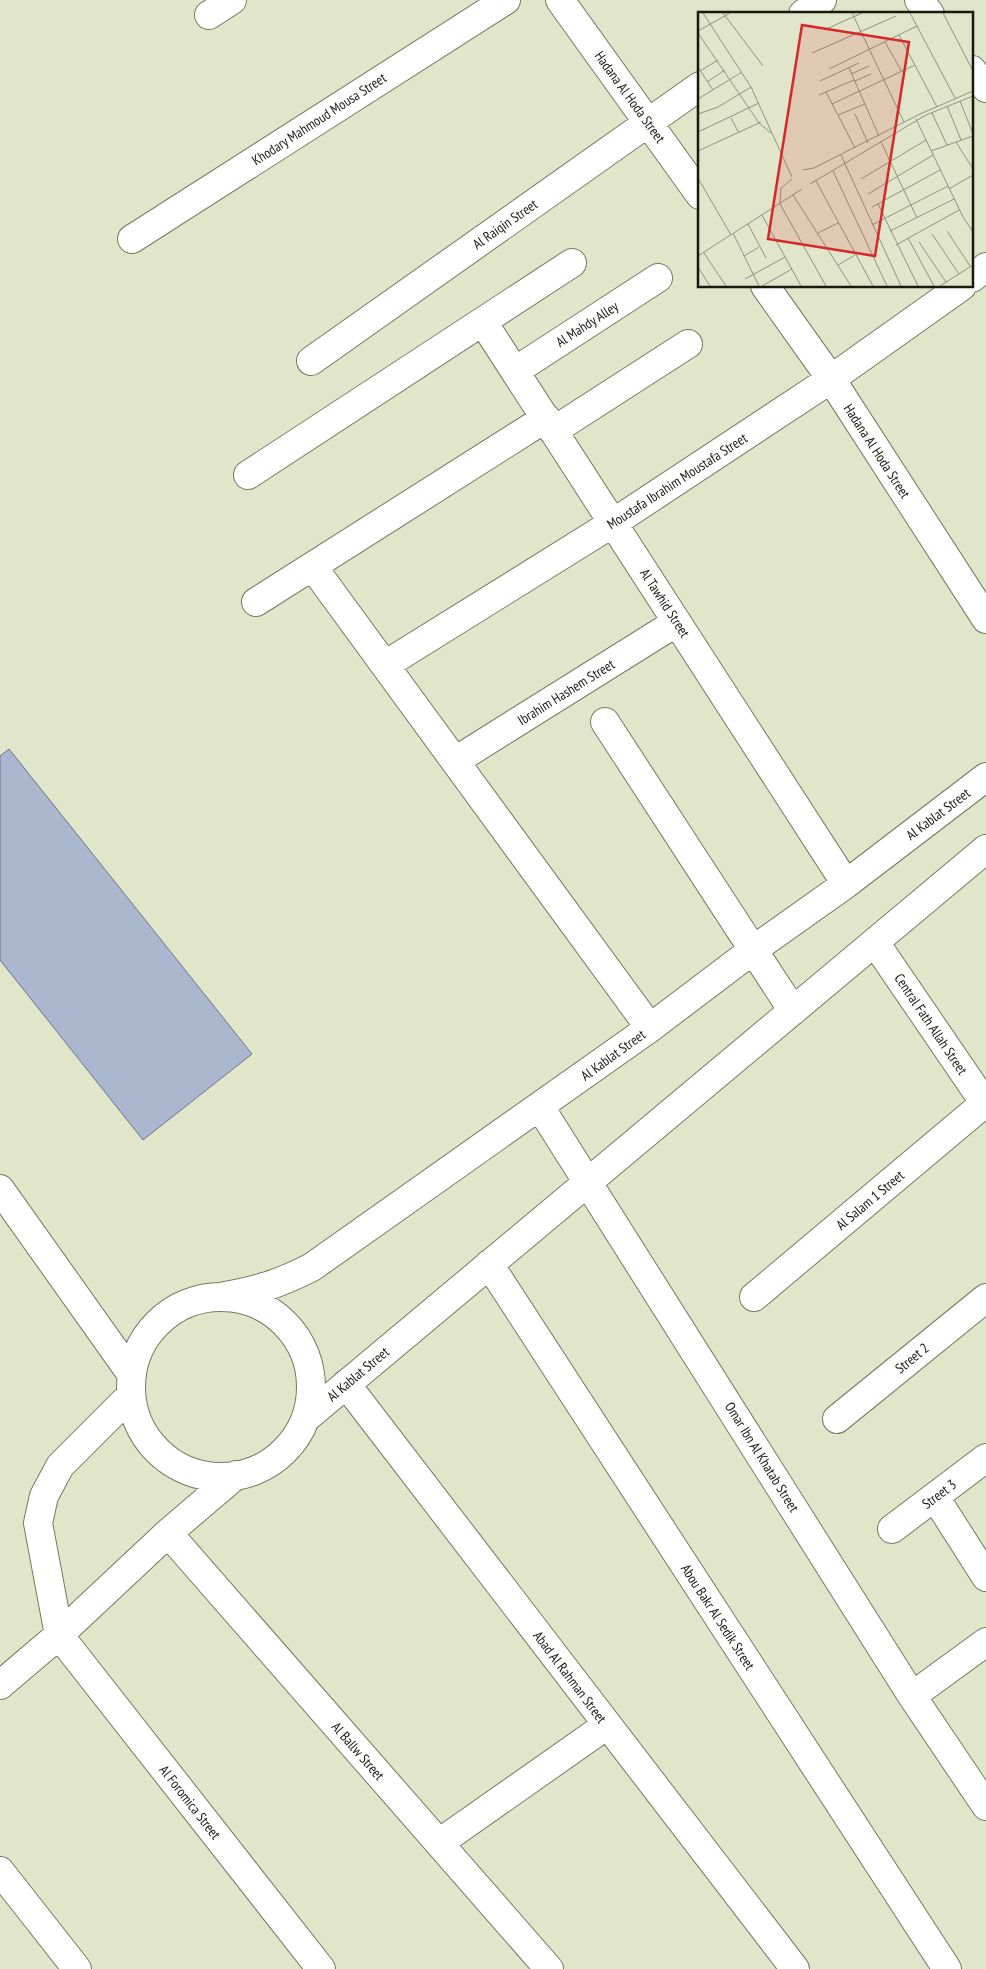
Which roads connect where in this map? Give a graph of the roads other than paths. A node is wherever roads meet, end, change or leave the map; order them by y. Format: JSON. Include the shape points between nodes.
{"nodes":[{"id":1,"x":232,"y":0,"type":"edge"},
{"id":2,"x":506,"y":0,"type":"edge"},
{"id":3,"x":560,"y":0,"type":"edge"},
{"id":4,"x":822,"y":0,"type":"edge"},
{"id":5,"x":920,"y":0,"type":"edge"},
{"id":6,"x":806,"y":12,"type":"edge"},
{"id":7,"x":929,"y":12,"type":"edge"},
{"id":8,"x":209,"y":16,"type":"dead end"},
{"id":9,"x":974,"y":73,"type":"edge"},
{"id":10,"x":698,"y":87,"type":"edge"},
{"id":11,"x":986,"y":88,"type":"edge"},
{"id":12,"x":649,"y":122,"type":"junction"},
{"id":13,"x":698,"y":191,"type":"edge"},
{"id":14,"x":132,"y":239,"type":"dead end"},
{"id":15,"x":572,"y":263,"type":"dead end"},
{"id":16,"x":986,"y":267,"type":"edge"},
{"id":17,"x":974,"y":276,"type":"edge"},
{"id":18,"x":658,"y":278,"type":"dead end"},
{"id":19,"x":766,"y":288,"type":"edge"},
{"id":20,"x":959,"y":288,"type":"edge"},
{"id":21,"x":483,"y":322,"type":"junction"},
{"id":22,"x":688,"y":344,"type":"dead end"},
{"id":23,"x":311,"y":361,"type":"dead end"},
{"id":24,"x":515,"y":371,"type":"junction"},
{"id":25,"x":831,"y":380,"type":"junction"},
{"id":26,"x":550,"y":425,"type":"junction"},
{"id":27,"x":248,"y":475,"type":"dead end"},
{"id":28,"x":613,"y":523,"type":"junction"},
{"id":29,"x":314,"y":567,"type":"junction"},
{"id":30,"x":256,"y":602,"type":"dead end"},
{"id":31,"x":986,"y":619,"type":"edge"},
{"id":32,"x":677,"y":622,"type":"junction"},
{"id":33,"x":385,"y":665,"type":"junction"},
{"id":34,"x":605,"y":722,"type":"dead end"},
{"id":35,"x":456,"y":761,"type":"junction"},
{"id":36,"x":986,"y":778,"type":"edge"},
{"id":37,"x":986,"y":850,"type":"edge"},
{"id":38,"x":846,"y":884,"type":"junction"},
{"id":39,"x":876,"y":944,"type":"junction"},
{"id":40,"x":753,"y":950,"type":"junction"},
{"id":41,"x":793,"y":1011,"type":"junction"},
{"id":42,"x":650,"y":1028,"type":"junction"},
{"id":43,"x":986,"y":1103,"type":"edge"},
{"id":44,"x":540,"y":1107,"type":"junction"},
{"id":45,"x":588,"y":1182,"type":"junction"},
{"id":46,"x":0,"y":1189,"type":"edge"},
{"id":47,"x":489,"y":1264,"type":"junction"},
{"id":48,"x":220,"y":1297,"type":"junction"},
{"id":49,"x":754,"y":1297,"type":"dead end"},
{"id":50,"x":986,"y":1298,"type":"edge"},
{"id":51,"x":346,"y":1384,"type":"junction"},
{"id":52,"x":131,"y":1385,"type":"junction"},
{"id":53,"x":306,"y":1418,"type":"junction"},
{"id":54,"x":837,"y":1419,"type":"dead end"},
{"id":55,"x":986,"y":1458,"type":"edge"},
{"id":56,"x":236,"y":1476,"type":"junction"},
{"id":57,"x":935,"y":1497,"type":"junction"},
{"id":58,"x":892,"y":1529,"type":"dead end"},
{"id":59,"x":168,"y":1533,"type":"junction"},
{"id":60,"x":986,"y":1577,"type":"edge"},
{"id":61,"x":59,"y":1635,"type":"junction"},
{"id":62,"x":986,"y":1642,"type":"edge"},
{"id":63,"x":0,"y":1685,"type":"edge"},
{"id":64,"x":912,"y":1696,"type":"junction"},
{"id":65,"x":607,"y":1726,"type":"junction"},
{"id":66,"x":986,"y":1806,"type":"edge"},
{"id":67,"x":439,"y":1843,"type":"junction"},
{"id":68,"x":0,"y":1871,"type":"edge"},
{"id":69,"x":77,"y":1969,"type":"edge"},
{"id":70,"x":321,"y":1969,"type":"edge"},
{"id":71,"x":549,"y":1969,"type":"edge"},
{"id":72,"x":795,"y":1969,"type":"edge"},
{"id":73,"x":947,"y":1969,"type":"edge"}],
"edges":[{"from":1,"to":8,"type":"street"},
{"from":2,"to":14,"type":"street","name":"Khodary Mahmoud Mousa Street"},
{"from":3,"to":12,"type":"street","name":"Hadana Al Hoda Street"},
{"from":4,"to":6,"type":"street"},
{"from":5,"to":7,"type":"street"},
{"from":9,"to":11,"type":"street"},
{"from":10,"to":12,"type":"street","name":"Al Raiqin Street"},
{"from":12,"to":13,"type":"street","name":"Hadana Al Hoda Street"},
{"from":12,"to":23,"type":"street","name":"Al Raiqin Street"},
{"from":15,"to":21,"type":"street"},
{"from":16,"to":17,"type":"street"},
{"from":18,"to":24,"type":"street","name":"Al Mahdy Alley"},
{"from":19,"to":25,"type":"street","name":"Hadana Al Hoda Street"},
{"from":20,"to":25,"type":"street","name":"Moustafa Ibrahim Moustafa Street"},
{"from":21,"to":24,"type":"street","name":"Al Tawhid Street"},
{"from":21,"to":27,"type":"street"},
{"from":22,"to":26,"type":"street"},
{"from":24,"to":26,"type":"street","name":"Al Tawhid Street"},
{"from":25,"to":28,"type":"street","name":"Moustafa Ibrahim Moustafa Street"},
{"from":25,"to":31,"type":"street","name":"Hadana Al Hoda Street"},
{"from":26,"to":28,"type":"street","name":"Al Tawhid Street"},
{"from":26,"to":29,"type":"street"},
{"from":28,"to":32,"type":"street","name":"Al Tawhid Street"},
{"from":28,"to":33,"type":"street","name":"Moustafa Ibrahim Moustafa Street"},
{"from":29,"to":30,"type":"street"},
{"from":29,"to":33,"type":"street"},
{"from":32,"to":35,"type":"street","name":"Ibrahim Hashem Street"},
{"from":32,"to":38,"type":"street","name":"Al Tawhid Street"},
{"from":33,"to":35,"type":"street"},
{"from":34,"to":40,"type":"street"},
{"from":35,"to":42,"type":"street"},
{"from":36,"to":38,"type":"street","name":"Al Kablat Street"},
{"from":37,"to":39,"type":"street","name":"Al Kablat Street"},
{"from":38,"to":40,"type":"street","name":"Al Kablat Street"},
{"from":39,"to":41,"type":"street","name":"Al Kablat Street"},
{"from":39,"to":43,"type":"street","name":"Central Fath Allah Street"},
{"from":40,"to":41,"type":"street"},
{"from":40,"to":42,"type":"street","name":"Al Kablat Street"},
{"from":41,"to":45,"type":"street","name":"Al Kablat Street"},
{"from":42,"to":44,"type":"street","name":"Al Kablat Street"},
{"from":43,"to":49,"type":"street","name":"Al Salam 1 Street"},
{"from":44,"to":45,"type":"street","name":"Omar Ibn Al Khatab Street"},
{"from":44,"to":48,"type":"street","name":"Al Kablat Street","via":[[312,1267],[283,1282],[252,1292]]},
{"from":45,"to":47,"type":"street","name":"Al Kablat Street"},
{"from":45,"to":64,"type":"street","name":"Omar Ibn Al Khatab Street"},
{"from":46,"to":52,"type":"street"},
{"from":47,"to":51,"type":"street","name":"Al Kablat Street"},
{"from":47,"to":73,"type":"street","name":"Abou Bakr Al Sedik Street"},
{"from":48,"to":52,"type":"street","name":"Al Kablat Street","via":[[179,1308],[161,1320],[137,1354]]},
{"from":48,"to":53,"type":"street","via":[[262,1307],[280,1319],[294,1335],[305,1354],[310,1375]]},
{"from":50,"to":54,"type":"street","name":"Street 2"},
{"from":51,"to":53,"type":"street","name":"Al Kablat Street"},
{"from":51,"to":65,"type":"street","name":"Abad Al Rahman Street"},
{"from":52,"to":56,"type":"street","via":[[136,1416],[144,1435],[158,1452],[194,1473]]},
{"from":52,"to":61,"type":"street","via":[[60,1466],[44,1496],[38,1523]]},
{"from":53,"to":56,"type":"street","via":[[286,1450],[271,1462]]},
{"from":55,"to":57,"type":"street","name":"Street 3"},
{"from":56,"to":59,"type":"street"},
{"from":57,"to":58,"type":"street","name":"Street 3"},
{"from":57,"to":60,"type":"street"},
{"from":59,"to":61,"type":"street"},
{"from":59,"to":67,"type":"street","name":"Al Ballw Street"},
{"from":61,"to":63,"type":"street"},
{"from":61,"to":70,"type":"street","name":"Al Foromica Street"},
{"from":62,"to":64,"type":"street"},
{"from":64,"to":66,"type":"street","name":"Omar Ibn Al Khatab Street"},
{"from":65,"to":67,"type":"street"},
{"from":65,"to":72,"type":"street","name":"Abad Al Rahman Street"},
{"from":67,"to":71,"type":"street","name":"Al Ballw Street"},
{"from":68,"to":69,"type":"street"}]}
